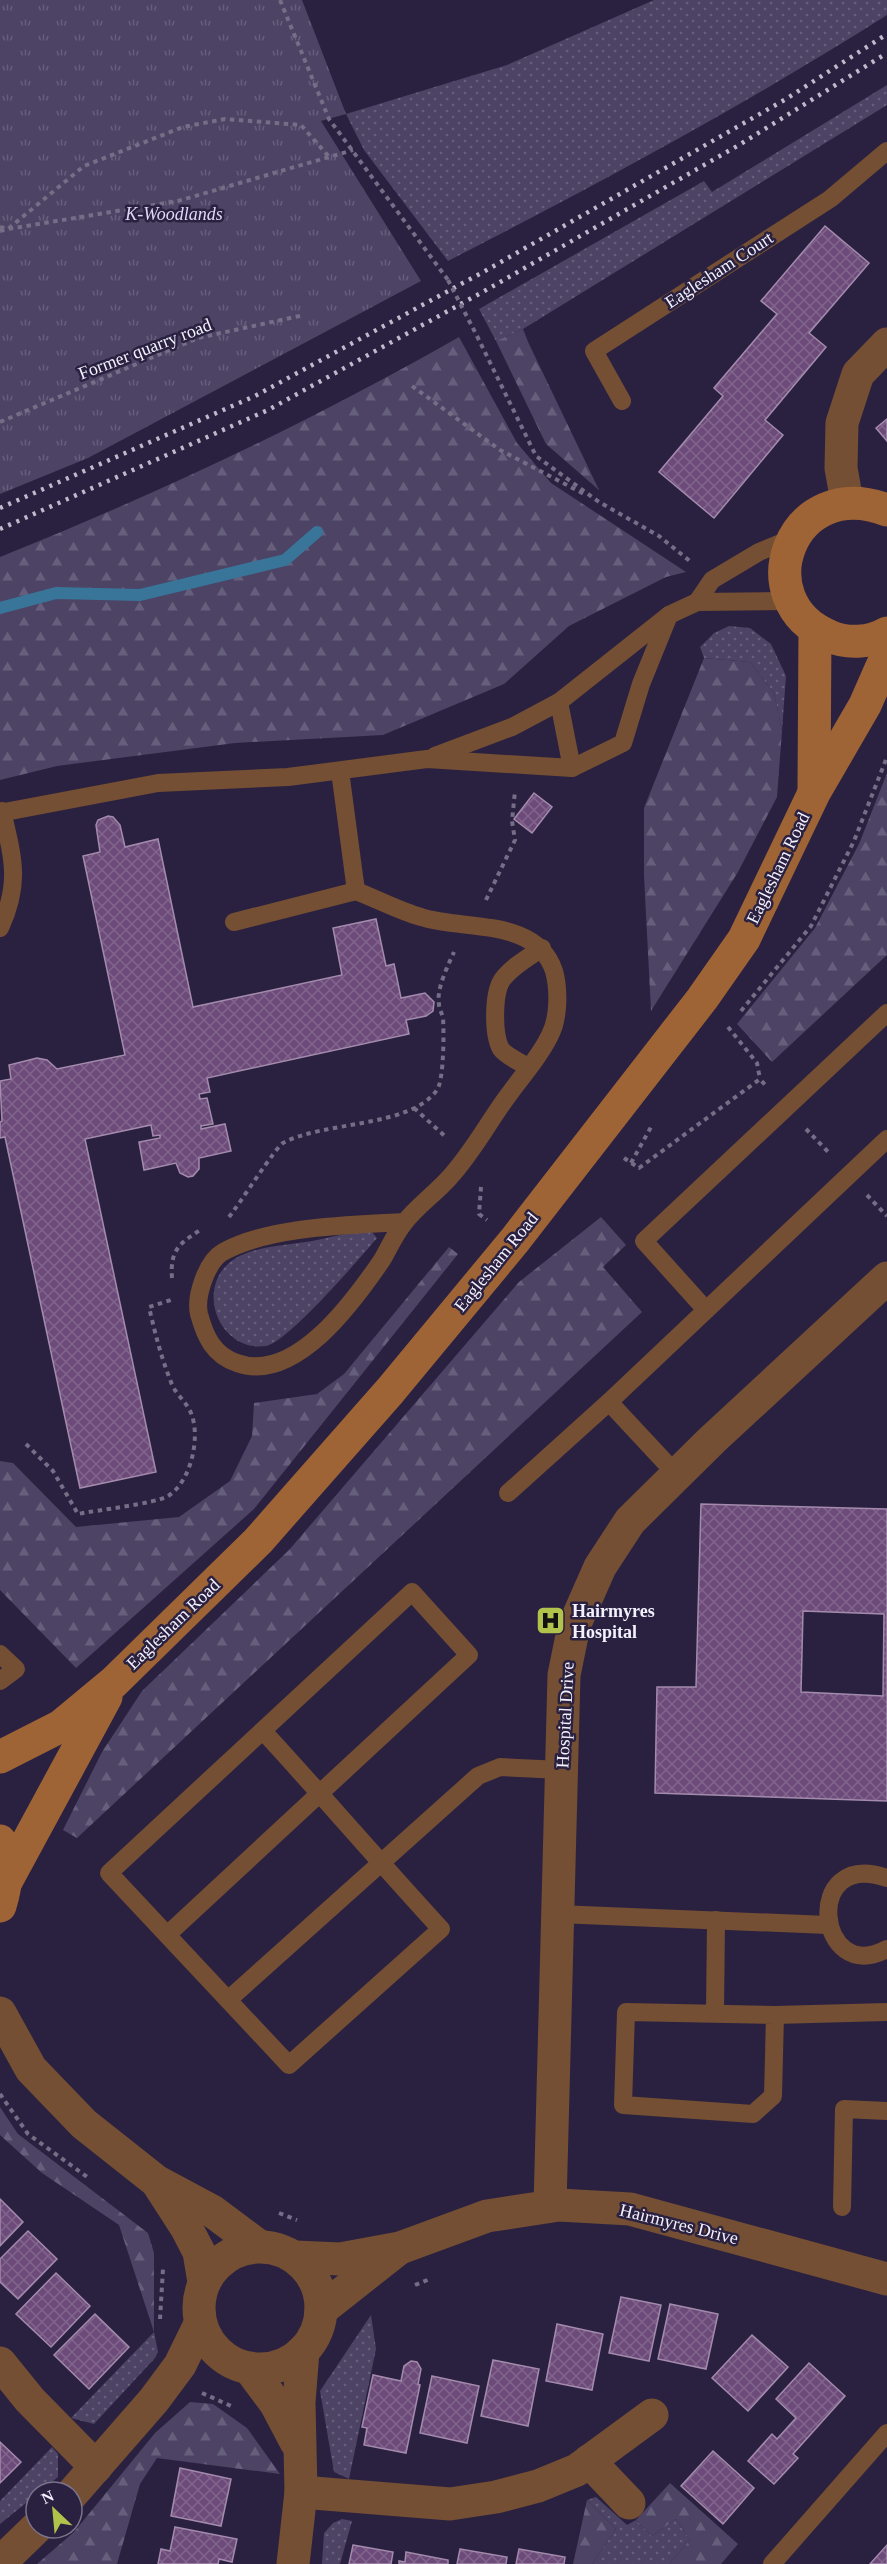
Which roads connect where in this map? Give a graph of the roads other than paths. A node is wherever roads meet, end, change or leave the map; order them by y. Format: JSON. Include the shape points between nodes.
{"nodes":[{"id":1,"x":887,"y":151,"type":"edge"},
{"id":2,"x":887,"y":344,"type":"edge"},
{"id":3,"x":622,"y":401,"type":"dead end"},
{"id":4,"x":847,"y":502,"type":"junction"},
{"id":5,"x":887,"y":510,"type":"edge"},
{"id":6,"x":793,"y":538,"type":"junction"},
{"id":7,"x":790,"y":601,"type":"junction"},
{"id":8,"x":697,"y":602,"type":"junction"},
{"id":9,"x":669,"y":615,"type":"junction"},
{"id":10,"x":815,"y":629,"type":"junction"},
{"id":11,"x":887,"y":633,"type":"edge"},
{"id":12,"x":887,"y":655,"type":"edge"},
{"id":13,"x":559,"y":702,"type":"junction"},
{"id":14,"x":427,"y":759,"type":"junction"},
{"id":15,"x":572,"y":768,"type":"junction"},
{"id":16,"x":340,"y":771,"type":"junction"},
{"id":17,"x":814,"y":793,"type":"junction"},
{"id":18,"x":1,"y":812,"type":"edge"},
{"id":19,"x":356,"y":891,"type":"junction"},
{"id":20,"x":234,"y":922,"type":"dead end"},
{"id":21,"x":0,"y":928,"type":"edge"},
{"id":22,"x":542,"y":948,"type":"junction"},
{"id":23,"x":887,"y":1013,"type":"edge"},
{"id":24,"x":528,"y":1067,"type":"junction"},
{"id":25,"x":887,"y":1139,"type":"edge"},
{"id":26,"x":404,"y":1222,"type":"junction"},
{"id":27,"x":887,"y":1278,"type":"edge"},
{"id":28,"x":706,"y":1310,"type":"junction"},
{"id":29,"x":609,"y":1402,"type":"junction"},
{"id":30,"x":677,"y":1475,"type":"junction"},
{"id":31,"x":508,"y":1493,"type":"dead end"},
{"id":32,"x":0,"y":1654,"type":"edge"},
{"id":33,"x":0,"y":1682,"type":"edge"},
{"id":34,"x":114,"y":1682,"type":"junction"},
{"id":35,"x":262,"y":1731,"type":"junction"},
{"id":36,"x":0,"y":1757,"type":"edge"},
{"id":37,"x":561,"y":1770,"type":"junction"},
{"id":38,"x":321,"y":1794,"type":"junction"},
{"id":39,"x":0,"y":1841,"type":"edge"},
{"id":40,"x":380,"y":1863,"type":"junction"},
{"id":41,"x":887,"y":1878,"type":"edge"},
{"id":42,"x":3,"y":1893,"type":"edge"},
{"id":43,"x":558,"y":1914,"type":"junction"},
{"id":44,"x":716,"y":1920,"type":"junction"},
{"id":45,"x":828,"y":1924,"type":"junction"},
{"id":46,"x":167,"y":1935,"type":"junction"},
{"id":47,"x":887,"y":1949,"type":"edge"},
{"id":48,"x":228,"y":2000,"type":"junction"},
{"id":49,"x":715,"y":2012,"type":"junction"},
{"id":50,"x":887,"y":2012,"type":"edge"},
{"id":51,"x":0,"y":2013,"type":"edge"},
{"id":52,"x":775,"y":2014,"type":"junction"},
{"id":53,"x":887,"y":2111,"type":"edge"},
{"id":54,"x":156,"y":2181,"type":"junction"},
{"id":55,"x":550,"y":2206,"type":"junction"},
{"id":56,"x":842,"y":2207,"type":"dead end"},
{"id":57,"x":259,"y":2246,"type":"junction"},
{"id":58,"x":400,"y":2248,"type":"junction"},
{"id":59,"x":295,"y":2257,"type":"junction"},
{"id":60,"x":887,"y":2279,"type":"edge"},
{"id":61,"x":204,"y":2282,"type":"junction"},
{"id":62,"x":321,"y":2310,"type":"junction"},
{"id":63,"x":200,"y":2324,"type":"junction"},
{"id":64,"x":303,"y":2351,"type":"junction"},
{"id":65,"x":0,"y":2363,"type":"edge"},
{"id":66,"x":242,"y":2366,"type":"junction"},
{"id":67,"x":179,"y":2378,"type":"junction"},
{"id":68,"x":652,"y":2415,"type":"dead end"},
{"id":69,"x":887,"y":2433,"type":"edge"},
{"id":70,"x":300,"y":2449,"type":"junction"},
{"id":71,"x":589,"y":2461,"type":"junction"},
{"id":72,"x":96,"y":2467,"type":"junction"},
{"id":73,"x":84,"y":2480,"type":"edge"},
{"id":74,"x":301,"y":2492,"type":"junction"},
{"id":75,"x":629,"y":2503,"type":"dead end"},
{"id":76,"x":24,"y":2540,"type":"edge"},
{"id":77,"x":0,"y":2563,"type":"edge"},
{"id":78,"x":292,"y":2564,"type":"edge"},
{"id":79,"x":772,"y":2564,"type":"edge"}],
"edges":[{"from":1,"to":3,"type":"lane","name":"Eaglesham Court","via":[[830,199],[594,351]]},
{"from":2,"to":4,"type":"street","via":[[858,374],[842,423],[841,468]]},
{"from":4,"to":5,"type":"main road","via":[[869,503]]},
{"from":4,"to":6,"type":"main road","via":[[825,508],[807,520]]},
{"from":6,"to":7,"type":"main road","via":[[786,559],[785,581]]},
{"from":6,"to":8,"type":"lane","via":[[759,552],[712,580]]},
{"from":7,"to":8,"type":"lane"},
{"from":7,"to":10,"type":"main road","via":[[802,619]]},
{"from":8,"to":9,"type":"lane"},
{"from":9,"to":13,"type":"lane"},
{"from":9,"to":15,"type":"lane","via":[[641,684],[623,743]]},
{"from":10,"to":11,"type":"main road","via":[[837,640],[858,642]]},
{"from":10,"to":17,"type":"main road","name":"Eaglesham Road"},
{"from":12,"to":17,"type":"main road","name":"Eaglesham Road","via":[[865,705]]},
{"from":13,"to":14,"type":"lane","via":[[512,727]]},
{"from":13,"to":15,"type":"lane"},
{"from":14,"to":15,"type":"lane"},
{"from":14,"to":16,"type":"lane"},
{"from":16,"to":18,"type":"lane","via":[[158,783]]},
{"from":16,"to":19,"type":"lane"},
{"from":17,"to":34,"type":"main road","name":"Eaglesham Road","via":[[744,939],[515,1240],[258,1541]]},
{"from":18,"to":21,"type":"lane","via":[[14,863],[11,905]]},
{"from":19,"to":20,"type":"lane"},
{"from":19,"to":22,"type":"lane","via":[[422,918],[514,933]]},
{"from":22,"to":24,"type":"lane","via":[[554,972],[558,1004],[551,1034]]},
{"from":22,"to":24,"type":"lane","via":[[501,981],[495,1012],[502,1051]]},
{"from":23,"to":28,"type":"lane","via":[[644,1241]]},
{"from":24,"to":26,"type":"lane","via":[[451,1176]]},
{"from":25,"to":28,"type":"lane"},
{"from":26,"to":26,"type":"lane","via":[[364,1286],[315,1342],[286,1359],[262,1366],[238,1364],[219,1353],[205,1336],[198,1307],[201,1283],[221,1253],[290,1232]]},
{"from":27,"to":30,"type":"street","name":"Hospital Drive"},
{"from":28,"to":29,"type":"lane"},
{"from":29,"to":30,"type":"lane"},
{"from":29,"to":31,"type":"lane"},
{"from":30,"to":37,"type":"street","name":"Hospital Drive","via":[[630,1521],[600,1568],[574,1626],[564,1675]]},
{"from":32,"to":33,"type":"lane","via":[[16,1669]]},
{"from":34,"to":36,"type":"main road","name":"Eaglesham Road","via":[[61,1726]]},
{"from":34,"to":42,"type":"main road","name":"Eaglesham Road"},
{"from":35,"to":38,"type":"lane"},
{"from":35,"to":38,"type":"lane","via":[[412,1592],[469,1655]]},
{"from":35,"to":46,"type":"lane","via":[[109,1873]]},
{"from":37,"to":40,"type":"lane","via":[[500,1767],[478,1776]]},
{"from":37,"to":43,"type":"street","name":"Hospital Drive"},
{"from":38,"to":40,"type":"lane"},
{"from":38,"to":46,"type":"lane"},
{"from":39,"to":42,"type":"main road","via":[[5,1853]]},
{"from":40,"to":48,"type":"lane"},
{"from":40,"to":48,"type":"lane","via":[[441,1929],[290,2065]]},
{"from":41,"to":45,"type":"lane","via":[[861,1874],[848,1878],[830,1898]]},
{"from":43,"to":44,"type":"lane"},
{"from":43,"to":55,"type":"street","name":"Hospital Drive"},
{"from":44,"to":45,"type":"lane"},
{"from":44,"to":49,"type":"lane"},
{"from":45,"to":47,"type":"lane","via":[[833,1937],[854,1953],[867,1955]]},
{"from":46,"to":48,"type":"lane"},
{"from":49,"to":52,"type":"lane"},
{"from":49,"to":52,"type":"lane","via":[[626,2012],[623,2105],[753,2114],[773,2096]]},
{"from":50,"to":52,"type":"lane"},
{"from":51,"to":54,"type":"street","via":[[31,2069],[84,2124]]},
{"from":53,"to":56,"type":"lane","via":[[844,2109]]},
{"from":54,"to":57,"type":"street","via":[[212,2211]]},
{"from":54,"to":61,"type":"street","via":[[199,2252]]},
{"from":55,"to":58,"type":"street","name":"Hairmyres Drive","via":[[487,2216]]},
{"from":55,"to":60,"type":"street","name":"Hairmyres Drive","via":[[630,2209]]},
{"from":57,"to":59,"type":"street"},
{"from":57,"to":61,"type":"street","via":[[224,2257]]},
{"from":58,"to":59,"type":"street","name":"Hairmyres Drive","via":[[340,2259]]},
{"from":58,"to":62,"type":"street","name":"Hairmyres Drive"},
{"from":59,"to":62,"type":"street","via":[[318,2287]]},
{"from":61,"to":63,"type":"street","via":[[198,2306]]},
{"from":62,"to":64,"type":"street","via":[[319,2324]]},
{"from":63,"to":66,"type":"street","via":[[208,2342],[220,2355]]},
{"from":63,"to":67,"type":"street"},
{"from":64,"to":66,"type":"street","via":[[282,2365],[267,2369]]},
{"from":64,"to":70,"type":"street"},
{"from":65,"to":72,"type":"street","via":[[30,2400]]},
{"from":66,"to":67,"type":"street"},
{"from":66,"to":70,"type":"street","via":[[276,2404]]},
{"from":67,"to":72,"type":"street","via":[[154,2400]]},
{"from":68,"to":71,"type":"street"},
{"from":69,"to":79,"type":"lane"},
{"from":70,"to":74,"type":"street"},
{"from":71,"to":74,"type":"street","via":[[538,2486],[450,2504]]},
{"from":71,"to":75,"type":"street"},
{"from":72,"to":73,"type":"street"},
{"from":74,"to":78,"type":"street"},
{"from":76,"to":77,"type":"street"}]}
